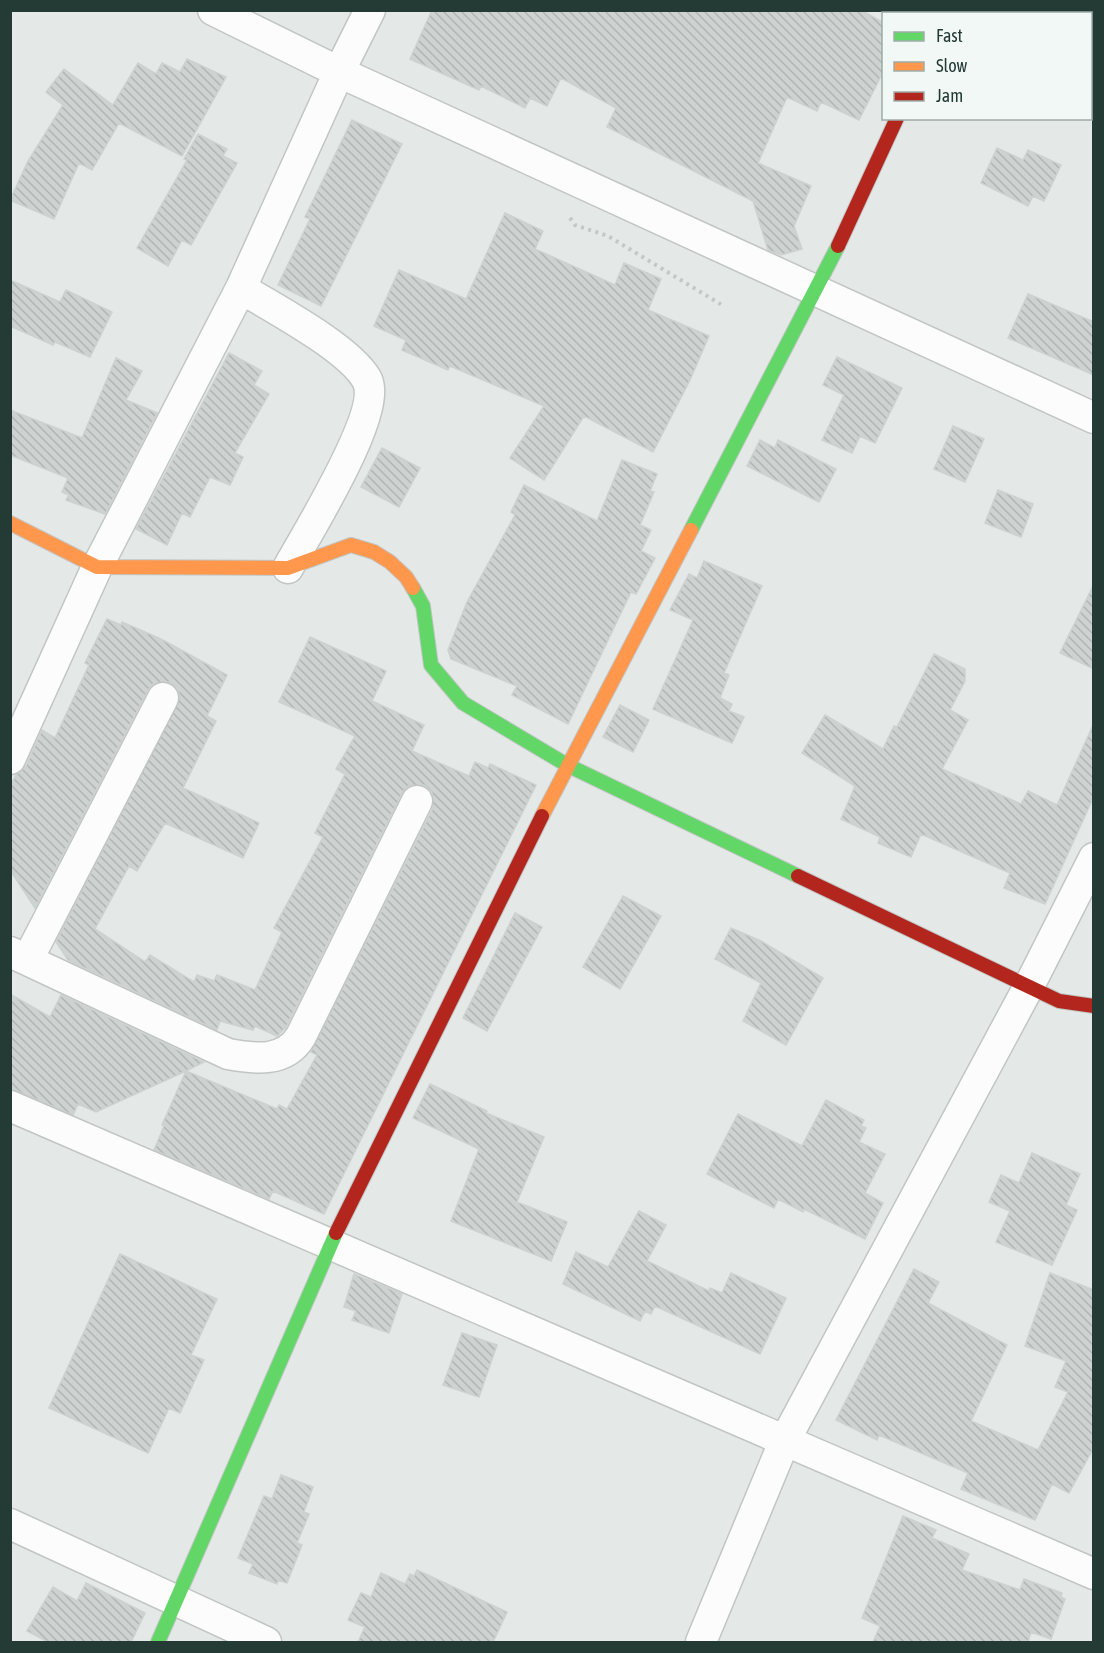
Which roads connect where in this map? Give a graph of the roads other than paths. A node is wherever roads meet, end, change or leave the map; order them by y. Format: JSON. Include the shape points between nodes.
{"nodes":[{"id":1,"x":213,"y":10,"type":"edge"},
{"id":2,"x":370,"y":10,"type":"edge"},
{"id":3,"x":339,"y":72,"type":"junction"},
{"id":4,"x":896,"y":120,"type":"edge"},
{"id":5,"x":241,"y":288,"type":"junction"},
{"id":6,"x":816,"y":292,"type":"junction"},
{"id":7,"x":1094,"y":418,"type":"edge"},
{"id":8,"x":10,"y":523,"type":"edge"},
{"id":9,"x":98,"y":567,"type":"junction"},
{"id":10,"x":288,"y":568,"type":"junction"},
{"id":11,"x":163,"y":698,"type":"dead end"},
{"id":12,"x":10,"y":759,"type":"edge"},
{"id":13,"x":567,"y":765,"type":"junction"},
{"id":14,"x":417,"y":801,"type":"dead end"},
{"id":15,"x":1094,"y":858,"type":"edge"},
{"id":16,"x":19,"y":956,"type":"edge"},
{"id":17,"x":1029,"y":986,"type":"junction"},
{"id":18,"x":1094,"y":1006,"type":"edge"},
{"id":19,"x":10,"y":1106,"type":"edge"},
{"id":20,"x":330,"y":1245,"type":"junction"},
{"id":21,"x":784,"y":1442,"type":"junction"},
{"id":22,"x":10,"y":1524,"type":"edge"},
{"id":23,"x":1094,"y":1574,"type":"edge"},
{"id":24,"x":176,"y":1603,"type":"junction"},
{"id":25,"x":158,"y":1642,"type":"edge"},
{"id":26,"x":266,"y":1642,"type":"edge"},
{"id":27,"x":701,"y":1642,"type":"edge"}],
"edges":[{"from":1,"to":3,"type":"street"},
{"from":2,"to":3,"type":"street"},
{"from":3,"to":5,"type":"street"},
{"from":3,"to":6,"type":"street"},
{"from":4,"to":6,"type":"street"},
{"from":5,"to":9,"type":"street"},
{"from":5,"to":10,"type":"street","via":[[336,351],[368,380],[370,394],[353,451]]},
{"from":6,"to":7,"type":"street"},
{"from":6,"to":13,"type":"street"},
{"from":8,"to":9,"type":"street"},
{"from":9,"to":10,"type":"street"},
{"from":9,"to":12,"type":"street"},
{"from":10,"to":13,"type":"street","via":[[351,545],[390,561],[406,577],[423,606],[431,665],[448,687],[463,703]]},
{"from":11,"to":16,"type":"street"},
{"from":13,"to":17,"type":"street"},
{"from":13,"to":20,"type":"street"},
{"from":14,"to":16,"type":"street","via":[[294,1048],[257,1060],[228,1054]]},
{"from":15,"to":17,"type":"street"},
{"from":17,"to":18,"type":"street","via":[[1059,1001]]},
{"from":17,"to":21,"type":"street"},
{"from":19,"to":20,"type":"street"},
{"from":20,"to":21,"type":"street"},
{"from":20,"to":24,"type":"street"},
{"from":21,"to":23,"type":"street"},
{"from":21,"to":27,"type":"street"},
{"from":22,"to":24,"type":"street"},
{"from":24,"to":25,"type":"street"},
{"from":24,"to":26,"type":"street"}]}
